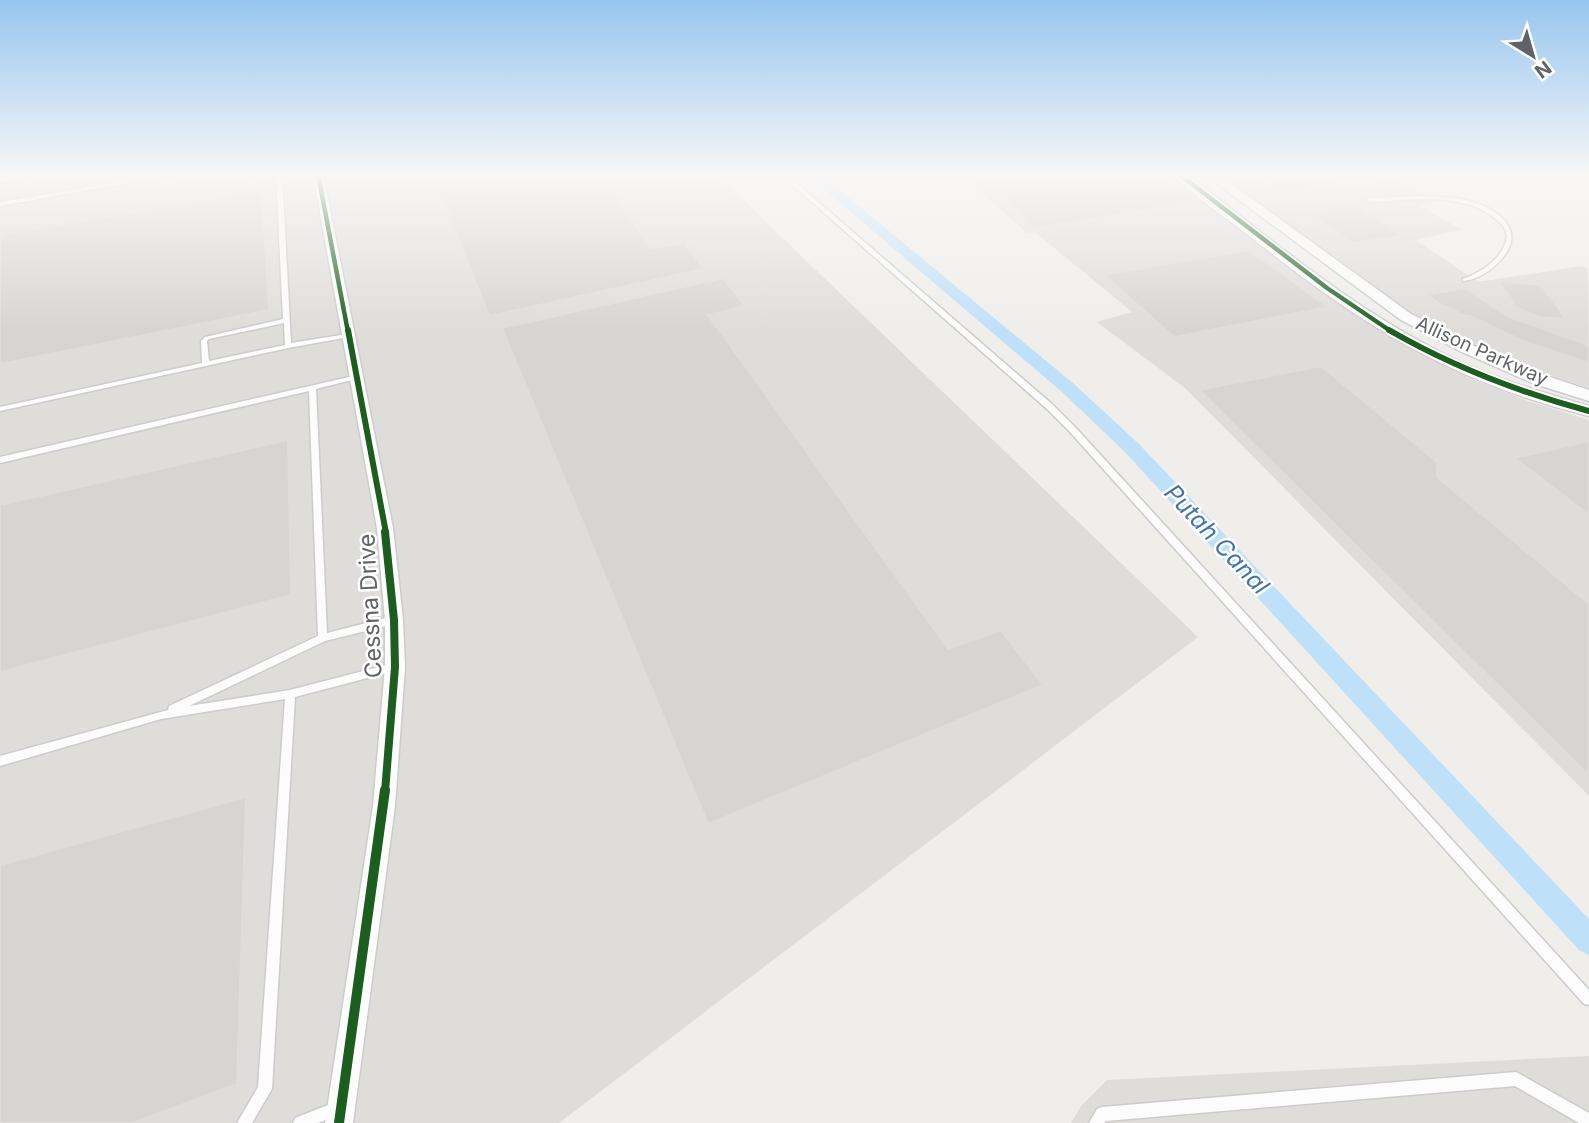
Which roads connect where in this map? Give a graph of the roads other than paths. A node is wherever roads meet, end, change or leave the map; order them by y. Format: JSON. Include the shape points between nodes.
{"nodes":[{"id":1,"x":282,"y":226,"type":"edge"},
{"id":2,"x":327,"y":226,"type":"edge"},
{"id":3,"x":843,"y":226,"type":"edge"},
{"id":4,"x":1248,"y":226,"type":"edge"},
{"id":5,"x":1282,"y":226,"type":"edge"},
{"id":6,"x":1506,"y":226,"type":"edge"},
{"id":7,"x":1465,"y":280,"type":"dead end"},
{"id":8,"x":286,"y":320,"type":"junction"},
{"id":9,"x":347,"y":336,"type":"junction"},
{"id":10,"x":288,"y":346,"type":"junction"},
{"id":11,"x":206,"y":364,"type":"junction"},
{"id":12,"x":358,"y":377,"type":"junction"},
{"id":13,"x":312,"y":388,"type":"junction"},
{"id":14,"x":1589,"y":396,"type":"edge"},
{"id":15,"x":0,"y":409,"type":"edge"},
{"id":16,"x":1589,"y":411,"type":"edge"},
{"id":17,"x":0,"y":460,"type":"edge"},
{"id":18,"x":394,"y":620,"type":"junction"},
{"id":19,"x":323,"y":638,"type":"junction"},
{"id":20,"x":395,"y":667,"type":"junction"},
{"id":21,"x":290,"y":694,"type":"junction"},
{"id":22,"x":161,"y":715,"type":"junction"},
{"id":23,"x":0,"y":761,"type":"edge"},
{"id":24,"x":1589,"y":999,"type":"edge"},
{"id":25,"x":341,"y":1114,"type":"edge"},
{"id":26,"x":1589,"y":1121,"type":"edge"},
{"id":27,"x":244,"y":1123,"type":"edge"},
{"id":28,"x":300,"y":1123,"type":"edge"},
{"id":29,"x":1096,"y":1123,"type":"edge"}],
"edges":[{"from":1,"to":8,"type":"lane"},
{"from":2,"to":9,"type":"street","name":"Cessna Drive"},
{"from":3,"to":24,"type":"lane","via":[[1072,429]]},
{"from":4,"to":16,"type":"street","name":"Allison Parkway","via":[[1357,309],[1409,342],[1490,380]]},
{"from":5,"to":14,"type":"street","name":"Allison Parkway","via":[[1406,317],[1468,349]]},
{"from":6,"to":7,"type":"lane","via":[[1504,252],[1490,267]]},
{"from":8,"to":10,"type":"lane"},
{"from":8,"to":11,"type":"lane","via":[[207,338]]},
{"from":9,"to":10,"type":"lane"},
{"from":9,"to":12,"type":"street","name":"Cessna Drive"},
{"from":10,"to":11,"type":"lane"},
{"from":11,"to":15,"type":"lane"},
{"from":12,"to":13,"type":"lane"},
{"from":12,"to":18,"type":"street","name":"Cessna Drive","via":[[385,528]]},
{"from":13,"to":17,"type":"lane"},
{"from":13,"to":19,"type":"lane"},
{"from":18,"to":19,"type":"lane"},
{"from":18,"to":20,"type":"street","name":"Cessna Drive"},
{"from":19,"to":22,"type":"lane"},
{"from":20,"to":21,"type":"lane"},
{"from":20,"to":25,"type":"street","name":"Cessna Drive","via":[[384,806]]},
{"from":21,"to":22,"type":"lane"},
{"from":21,"to":27,"type":"lane","via":[[265,1089]]},
{"from":22,"to":23,"type":"lane"},
{"from":25,"to":28,"type":"lane"},
{"from":26,"to":29,"type":"lane","via":[[1516,1079],[1102,1114]]}]}
